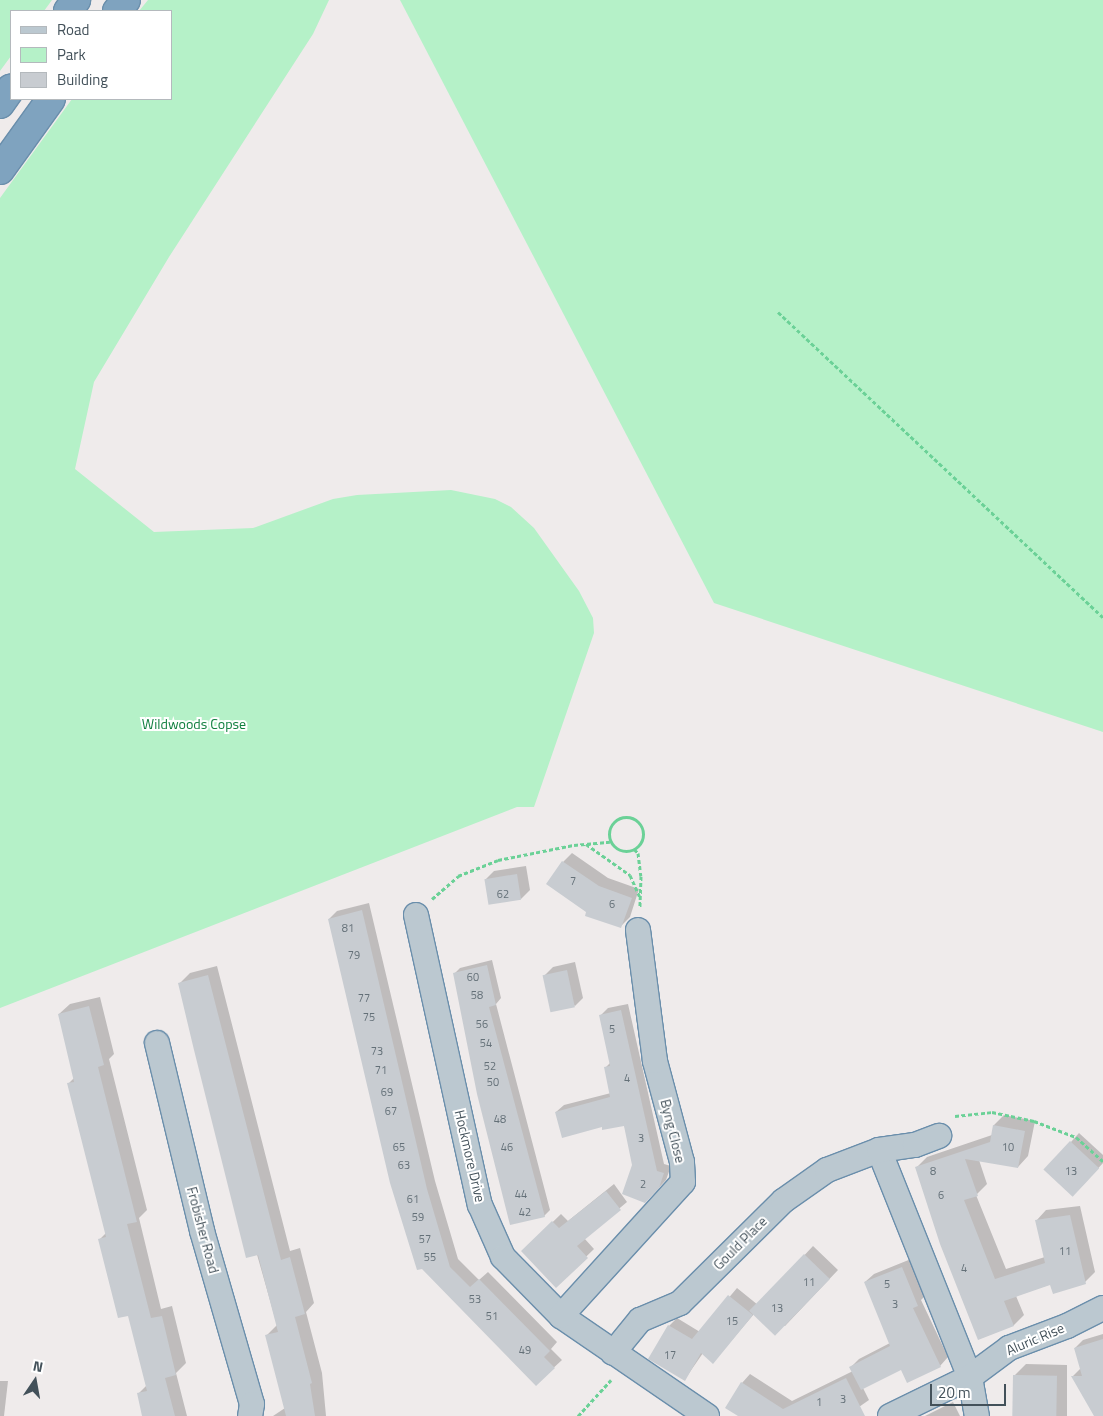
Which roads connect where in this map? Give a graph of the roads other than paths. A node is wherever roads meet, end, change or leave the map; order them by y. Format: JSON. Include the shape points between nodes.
{"nodes":[{"id":1,"x":126,"y":0,"type":"edge"},
{"id":2,"x":118,"y":10,"type":"edge"},
{"id":3,"x":10,"y":89,"type":"edge"},
{"id":4,"x":50,"y":100,"type":"edge"},
{"id":5,"x":0,"y":104,"type":"edge"},
{"id":6,"x":0,"y":170,"type":"edge"},
{"id":7,"x":416,"y":915,"type":"road end"},
{"id":8,"x":638,"y":930,"type":"road end"},
{"id":9,"x":156,"y":1043,"type":"dead end"},
{"id":10,"x":943,"y":1126,"type":"road end"},
{"id":11,"x":879,"y":1150,"type":"junction"},
{"id":12,"x":1103,"y":1308,"type":"edge"},
{"id":13,"x":561,"y":1316,"type":"junction"},
{"id":14,"x":619,"y":1358,"type":"junction"},
{"id":15,"x":970,"y":1377,"type":"junction"},
{"id":16,"x":250,"y":1416,"type":"edge"},
{"id":17,"x":707,"y":1416,"type":"edge"},
{"id":18,"x":890,"y":1416,"type":"edge"},
{"id":19,"x":977,"y":1416,"type":"edge"}],
"edges":[{"from":1,"to":2,"type":"highway"},
{"from":3,"to":5,"type":"highway"},
{"from":4,"to":6,"type":"highway"},
{"from":7,"to":13,"type":"street","name":"Hockmore Drive","via":[[480,1205],[503,1257]]},
{"from":8,"to":13,"type":"street","name":"Byng Close","via":[[655,1061],[682,1162],[683,1182]]},
{"from":9,"to":16,"type":"street","name":"Frobisher Road","via":[[202,1231],[252,1404]]},
{"from":10,"to":11,"type":"street","name":"Gould Place","via":[[915,1145]]},
{"from":11,"to":14,"type":"street","name":"Gould Place","via":[[827,1170],[783,1201],[680,1302],[640,1320]]},
{"from":11,"to":15,"type":"street"},
{"from":12,"to":15,"type":"street","name":"Aluric Rise","via":[[1009,1348]]},
{"from":13,"to":14,"type":"street","name":"Hockmore Drive"},
{"from":14,"to":17,"type":"street","name":"Hockmore Drive"},
{"from":15,"to":18,"type":"street","name":"Aluric Rise"},
{"from":15,"to":19,"type":"street"}]}
